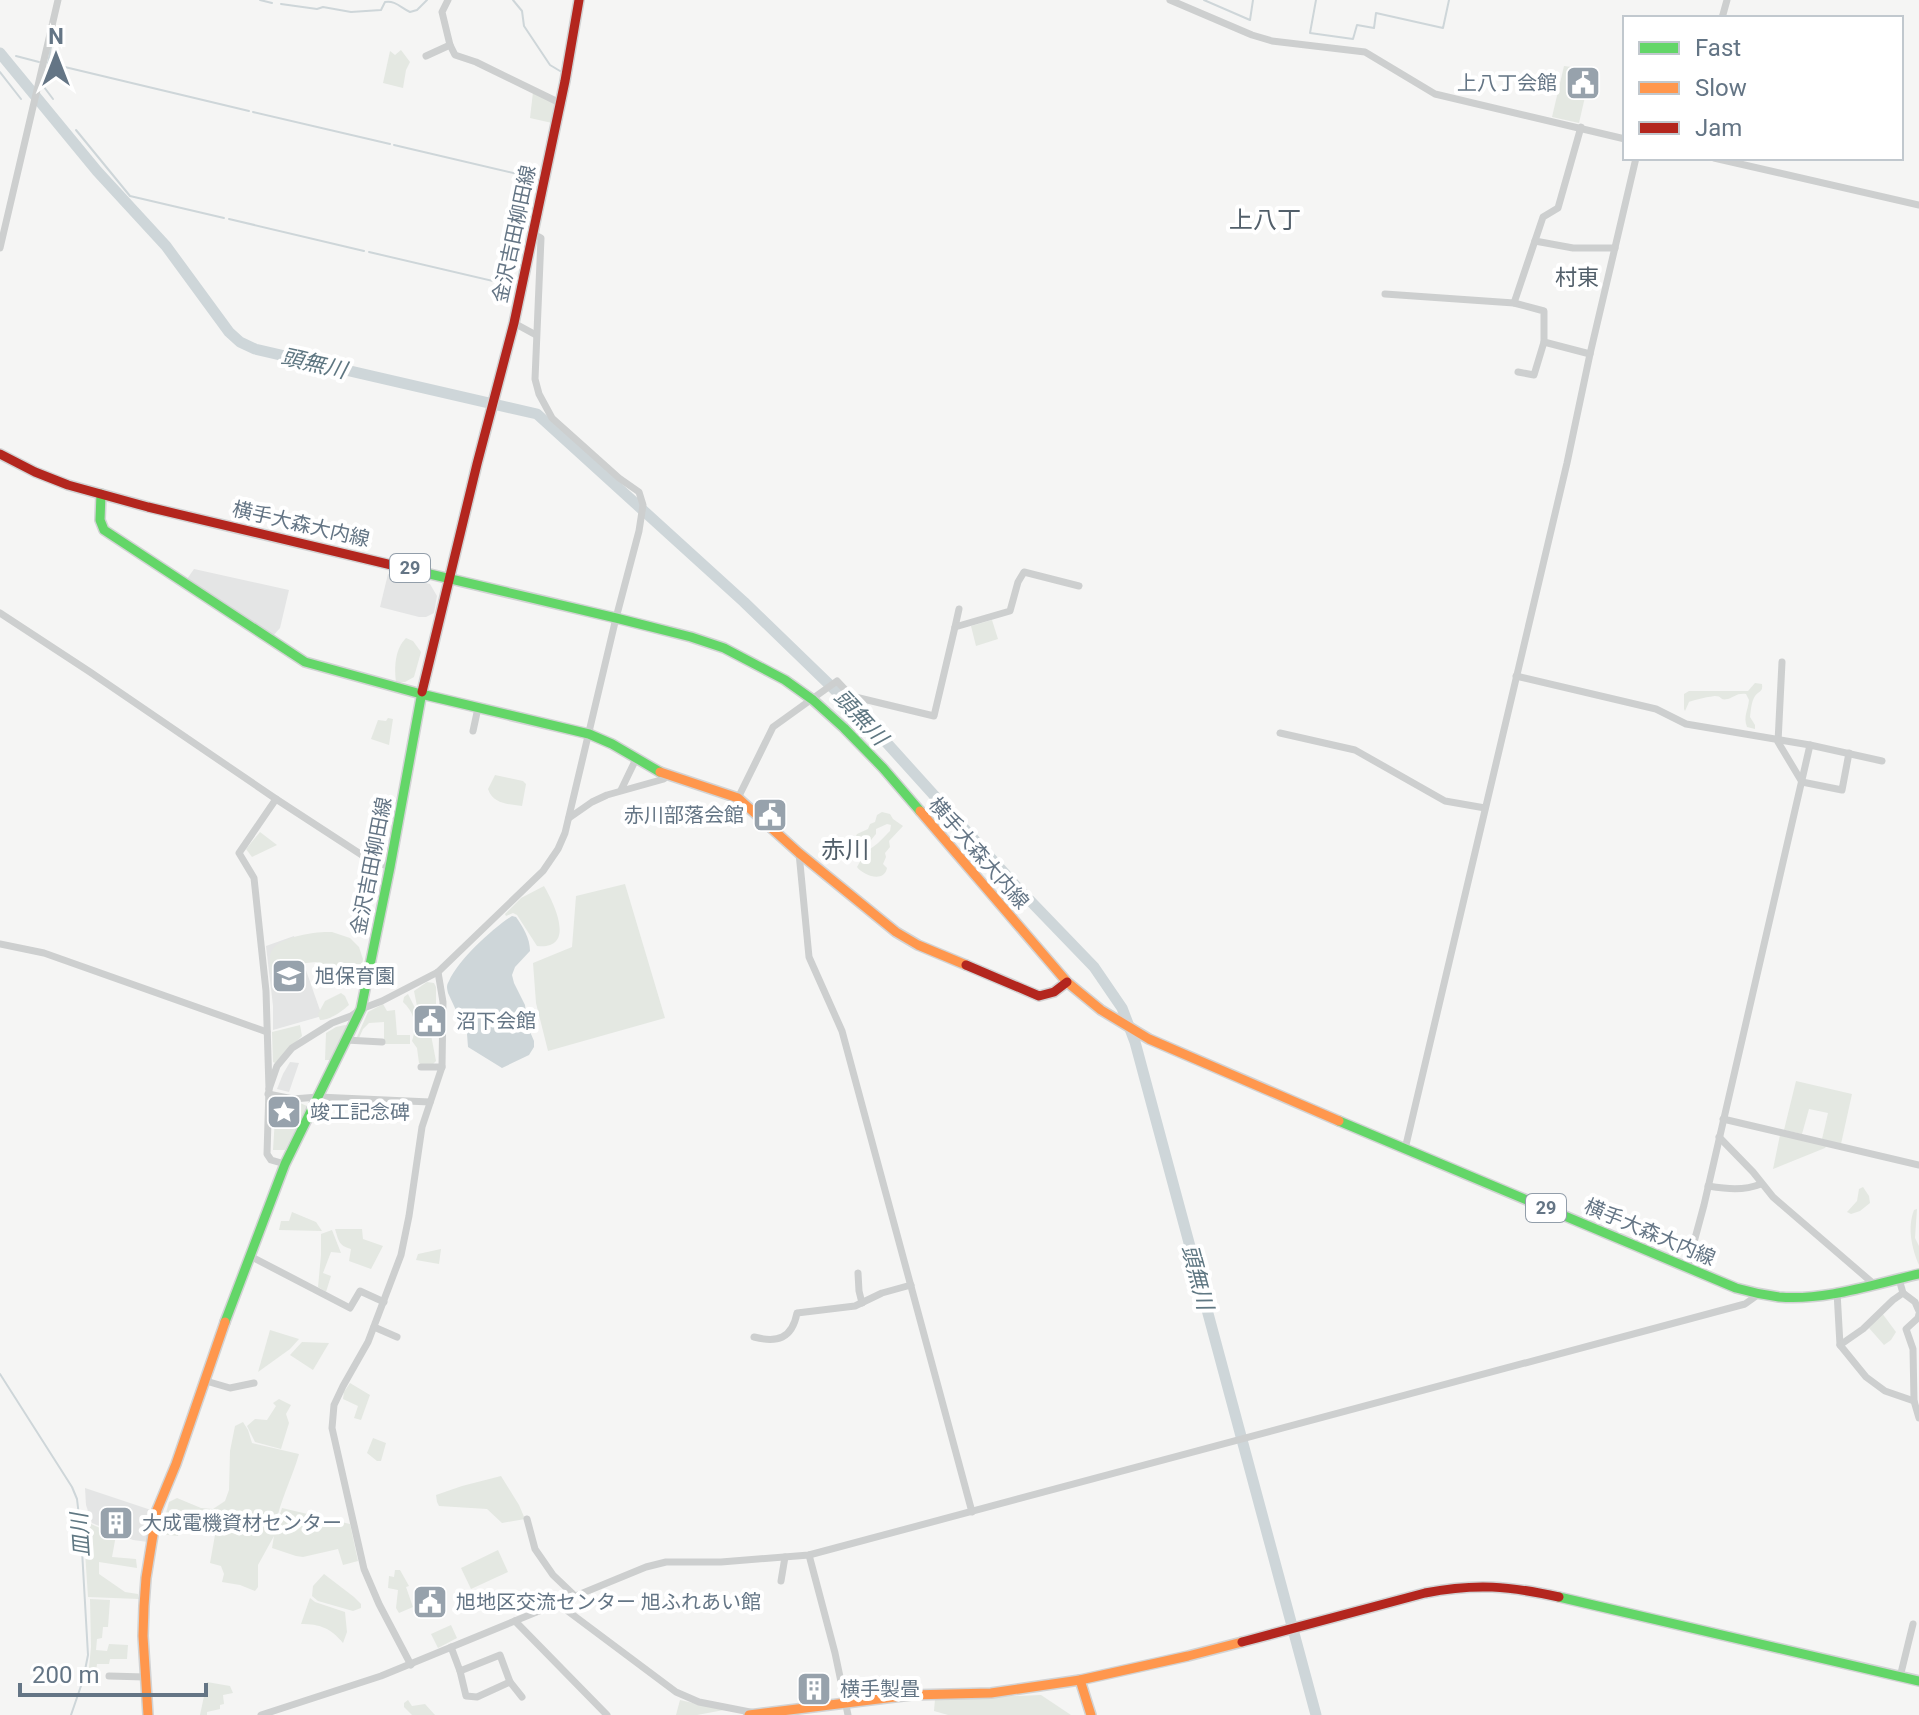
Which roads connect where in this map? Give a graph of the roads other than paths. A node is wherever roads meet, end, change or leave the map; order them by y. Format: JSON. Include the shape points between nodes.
{"nodes":[{"id":1,"x":58,"y":0,"type":"edge"},
{"id":2,"x":448,"y":0,"type":"edge"},
{"id":3,"x":579,"y":0,"type":"edge"},
{"id":4,"x":1170,"y":0,"type":"edge"},
{"id":5,"x":450,"y":45,"type":"junction"},
{"id":6,"x":426,"y":56,"type":"dead end"},
{"id":7,"x":560,"y":103,"type":"junction"},
{"id":8,"x":1581,"y":127,"type":"junction"},
{"id":9,"x":1623,"y":138,"type":"edge"},
{"id":10,"x":1636,"y":160,"type":"edge"},
{"id":11,"x":1723,"y":160,"type":"edge"},
{"id":12,"x":1919,"y":205,"type":"edge"},
{"id":13,"x":532,"y":233,"type":"junction"},
{"id":14,"x":1535,"y":241,"type":"junction"},
{"id":15,"x":0,"y":248,"type":"edge"},
{"id":16,"x":1615,"y":248,"type":"junction"},
{"id":17,"x":1385,"y":294,"type":"dead end"},
{"id":18,"x":1514,"y":303,"type":"junction"},
{"id":19,"x":514,"y":323,"type":"junction"},
{"id":20,"x":536,"y":335,"type":"junction"},
{"id":21,"x":1544,"y":342,"type":"junction"},
{"id":22,"x":1590,"y":354,"type":"junction"},
{"id":23,"x":1518,"y":372,"type":"dead end"},
{"id":24,"x":0,"y":454,"type":"edge"},
{"id":25,"x":101,"y":494,"type":"junction"},
{"id":26,"x":450,"y":577,"type":"junction"},
{"id":27,"x":1079,"y":586,"type":"dead end"},
{"id":28,"x":959,"y":609,"type":"dead end"},
{"id":29,"x":0,"y":613,"type":"edge"},
{"id":30,"x":616,"y":618,"type":"junction"},
{"id":31,"x":955,"y":627,"type":"junction"},
{"id":32,"x":1782,"y":662,"type":"dead end"},
{"id":33,"x":1516,"y":676,"type":"junction"},
{"id":34,"x":421,"y":694,"type":"junction"},
{"id":35,"x":813,"y":700,"type":"junction"},
{"id":36,"x":478,"y":708,"type":"junction"},
{"id":37,"x":473,"y":731,"type":"dead end"},
{"id":38,"x":1280,"y":733,"type":"dead end"},
{"id":39,"x":589,"y":734,"type":"junction"},
{"id":40,"x":1778,"y":739,"type":"junction"},
{"id":41,"x":1810,"y":745,"type":"junction"},
{"id":42,"x":1849,"y":753,"type":"junction"},
{"id":43,"x":636,"y":759,"type":"junction"},
{"id":44,"x":1882,"y":761,"type":"dead end"},
{"id":45,"x":665,"y":775,"type":"junction"},
{"id":46,"x":1802,"y":782,"type":"junction"},
{"id":47,"x":621,"y":790,"type":"junction"},
{"id":48,"x":738,"y":798,"type":"junction"},
{"id":49,"x":276,"y":799,"type":"junction"},
{"id":50,"x":1485,"y":808,"type":"junction"},
{"id":51,"x":569,"y":818,"type":"junction"},
{"id":52,"x":799,"y":853,"type":"junction"},
{"id":53,"x":390,"y":867,"type":"junction"},
{"id":54,"x":0,"y":944,"type":"edge"},
{"id":55,"x":438,"y":972,"type":"junction"},
{"id":56,"x":1067,"y":982,"type":"junction"},
{"id":57,"x":361,"y":1009,"type":"junction"},
{"id":58,"x":267,"y":1032,"type":"junction"},
{"id":59,"x":346,"y":1040,"type":"junction"},
{"id":60,"x":382,"y":1042,"type":"dead end"},
{"id":61,"x":421,"y":1067,"type":"dead end"},
{"id":62,"x":442,"y":1067,"type":"junction"},
{"id":63,"x":268,"y":1092,"type":"junction"},
{"id":64,"x":318,"y":1097,"type":"junction"},
{"id":65,"x":430,"y":1102,"type":"junction"},
{"id":66,"x":1723,"y":1119,"type":"junction"},
{"id":67,"x":1719,"y":1137,"type":"junction"},
{"id":68,"x":1405,"y":1149,"type":"junction"},
{"id":69,"x":285,"y":1164,"type":"junction"},
{"id":70,"x":1919,"y":1165,"type":"edge"},
{"id":71,"x":1761,"y":1184,"type":"junction"},
{"id":72,"x":1708,"y":1186,"type":"junction"},
{"id":73,"x":250,"y":1256,"type":"junction"},
{"id":74,"x":1687,"y":1268,"type":"junction"},
{"id":75,"x":858,"y":1273,"type":"dead end"},
{"id":76,"x":1919,"y":1274,"type":"edge"},
{"id":77,"x":1899,"y":1279,"type":"junction"},
{"id":78,"x":911,"y":1285,"type":"junction"},
{"id":79,"x":1875,"y":1285,"type":"junction"},
{"id":80,"x":1837,"y":1292,"type":"junction"},
{"id":81,"x":1903,"y":1293,"type":"junction"},
{"id":82,"x":1759,"y":1294,"type":"junction"},
{"id":83,"x":384,"y":1302,"type":"junction"},
{"id":84,"x":862,"y":1303,"type":"junction"},
{"id":85,"x":1919,"y":1313,"type":"edge"},
{"id":86,"x":374,"y":1327,"type":"junction"},
{"id":87,"x":397,"y":1337,"type":"dead end"},
{"id":88,"x":754,"y":1337,"type":"dead end"},
{"id":89,"x":1840,"y":1345,"type":"junction"},
{"id":90,"x":206,"y":1381,"type":"junction"},
{"id":91,"x":254,"y":1383,"type":"dead end"},
{"id":92,"x":1914,"y":1401,"type":"junction"},
{"id":93,"x":1919,"y":1418,"type":"edge"},
{"id":94,"x":972,"y":1512,"type":"junction"},
{"id":95,"x":527,"y":1519,"type":"dead end"},
{"id":96,"x":809,"y":1555,"type":"junction"},
{"id":97,"x":785,"y":1557,"type":"junction"},
{"id":98,"x":781,"y":1581,"type":"dead end"},
{"id":99,"x":575,"y":1596,"type":"junction"},
{"id":100,"x":557,"y":1603,"type":"junction"},
{"id":101,"x":515,"y":1621,"type":"junction"},
{"id":102,"x":1913,"y":1624,"type":"dead end"},
{"id":103,"x":451,"y":1647,"type":"junction"},
{"id":104,"x":411,"y":1665,"type":"junction"},
{"id":105,"x":460,"y":1671,"type":"junction"},
{"id":106,"x":109,"y":1676,"type":"dead end"},
{"id":107,"x":145,"y":1677,"type":"junction"},
{"id":108,"x":1900,"y":1677,"type":"junction"},
{"id":109,"x":1080,"y":1680,"type":"junction"},
{"id":110,"x":1919,"y":1681,"type":"edge"},
{"id":111,"x":510,"y":1682,"type":"junction"},
{"id":112,"x":522,"y":1697,"type":"dead end"},
{"id":113,"x":845,"y":1702,"type":"junction"},
{"id":114,"x":148,"y":1715,"type":"edge"},
{"id":115,"x":261,"y":1715,"type":"edge"},
{"id":116,"x":607,"y":1715,"type":"edge"},
{"id":117,"x":756,"y":1715,"type":"edge"},
{"id":118,"x":848,"y":1715,"type":"edge"},
{"id":119,"x":1091,"y":1715,"type":"edge"}],
"edges":[{"from":1,"to":15,"type":"street"},
{"from":2,"to":5,"type":"street","via":[[442,12]]},
{"from":3,"to":7,"type":"main road","name":"金沢吉田柳田線"},
{"from":4,"to":8,"type":"street","via":[[1272,41],[1365,52],[1435,94]]},
{"from":5,"to":6,"type":"street"},
{"from":5,"to":7,"type":"street","via":[[455,55]]},
{"from":7,"to":13,"type":"main road","name":"金沢吉田柳田線"},
{"from":8,"to":9,"type":"street"},
{"from":8,"to":14,"type":"street","via":[[1558,208],[1543,217]]},
{"from":10,"to":16,"type":"street"},
{"from":11,"to":12,"type":"street"},
{"from":13,"to":19,"type":"main road","name":"金沢吉田柳田線"},
{"from":13,"to":20,"type":"street","via":[[541,238]]},
{"from":14,"to":16,"type":"street"},
{"from":14,"to":18,"type":"street"},
{"from":16,"to":22,"type":"street"},
{"from":17,"to":18,"type":"street"},
{"from":18,"to":21,"type":"street","via":[[1544,311]]},
{"from":19,"to":20,"type":"street"},
{"from":19,"to":26,"type":"main road","name":"金沢吉田柳田線"},
{"from":20,"to":30,"type":"street","via":[[535,379],[545,407],[639,492],[643,505]]},
{"from":21,"to":22,"type":"street"},
{"from":21,"to":23,"type":"street","via":[[1534,375]]},
{"from":22,"to":33,"type":"street"},
{"from":24,"to":25,"type":"main road","name":"横手大森大内線","number":"29"},
{"from":25,"to":26,"type":"main road","name":"横手大森大内線","number":"29"},
{"from":25,"to":34,"type":"main road","via":[[104,530],[290,654],[334,672]]},
{"from":26,"to":30,"type":"main road","name":"横手大森大内線","number":"29"},
{"from":26,"to":34,"type":"main road","name":"金沢吉田柳田線"},
{"from":27,"to":31,"type":"street","via":[[1024,572],[1010,611]]},
{"from":28,"to":31,"type":"street"},
{"from":29,"to":49,"type":"street"},
{"from":30,"to":35,"type":"main road","name":"横手大森大内線","number":"29","via":[[724,648]]},
{"from":30,"to":39,"type":"street"},
{"from":31,"to":35,"type":"street","via":[[934,716],[851,696],[837,681]]},
{"from":32,"to":40,"type":"street"},
{"from":33,"to":40,"type":"street","via":[[1656,709],[1686,724]]},
{"from":33,"to":50,"type":"street"},
{"from":34,"to":36,"type":"main road"},
{"from":34,"to":53,"type":"main road","name":"金沢吉田柳田線"},
{"from":35,"to":48,"type":"street","via":[[773,727]]},
{"from":35,"to":56,"type":"main road","name":"横手大森大内線","number":"29","via":[[883,768]]},
{"from":36,"to":37,"type":"street"},
{"from":36,"to":39,"type":"main road"},
{"from":38,"to":50,"type":"street","via":[[1355,750],[1445,801]]},
{"from":39,"to":43,"type":"main road"},
{"from":39,"to":51,"type":"street"},
{"from":40,"to":41,"type":"street"},
{"from":40,"to":46,"type":"street"},
{"from":41,"to":42,"type":"street"},
{"from":41,"to":46,"type":"street"},
{"from":42,"to":44,"type":"street"},
{"from":42,"to":46,"type":"street","via":[[1842,790]]},
{"from":43,"to":45,"type":"main road"},
{"from":43,"to":47,"type":"street"},
{"from":45,"to":47,"type":"street"},
{"from":45,"to":48,"type":"main road"},
{"from":46,"to":66,"type":"street"},
{"from":47,"to":51,"type":"street"},
{"from":48,"to":52,"type":"main road"},
{"from":49,"to":53,"type":"street","via":[[368,859]]},
{"from":49,"to":58,"type":"street","via":[[239,853],[254,878]]},
{"from":50,"to":68,"type":"street"},
{"from":51,"to":55,"type":"street","via":[[543,871]]},
{"from":52,"to":56,"type":"main road","via":[[918,945],[1039,996],[1058,991]]},
{"from":52,"to":78,"type":"street","via":[[809,957],[842,1031]]},
{"from":53,"to":57,"type":"main road","name":"金沢吉田柳田線"},
{"from":54,"to":58,"type":"street","via":[[44,953]]},
{"from":55,"to":57,"type":"street"},
{"from":55,"to":62,"type":"street"},
{"from":56,"to":68,"type":"main road","name":"横手大森大内線","number":"29","via":[[1149,1039]]},
{"from":57,"to":59,"type":"main road","name":"金沢吉田柳田線"},
{"from":57,"to":63,"type":"street","via":[[292,1048],[277,1066]]},
{"from":58,"to":63,"type":"street"},
{"from":59,"to":60,"type":"street"},
{"from":59,"to":64,"type":"main road","name":"金沢吉田柳田線"},
{"from":61,"to":62,"type":"street"},
{"from":62,"to":65,"type":"street"},
{"from":63,"to":64,"type":"street","via":[[293,1099]]},
{"from":63,"to":69,"type":"street","via":[[267,1154]]},
{"from":64,"to":65,"type":"street"},
{"from":64,"to":69,"type":"main road","name":"金沢吉田柳田線"},
{"from":65,"to":83,"type":"street","via":[[401,1255]]},
{"from":66,"to":67,"type":"street"},
{"from":66,"to":70,"type":"street"},
{"from":67,"to":71,"type":"street"},
{"from":67,"to":72,"type":"street"},
{"from":68,"to":74,"type":"main road","name":"横手大森大内線","number":"29"},
{"from":69,"to":73,"type":"main road","name":"金沢吉田柳田線"},
{"from":71,"to":72,"type":"street","via":[[1732,1190]]},
{"from":71,"to":79,"type":"street"},
{"from":72,"to":74,"type":"street"},
{"from":73,"to":83,"type":"street","via":[[350,1308],[360,1291]]},
{"from":73,"to":90,"type":"main road","name":"金沢吉田柳田線"},
{"from":74,"to":82,"type":"main road","name":"横手大森大内線","number":"29"},
{"from":75,"to":84,"type":"street"},
{"from":76,"to":77,"type":"main road","name":"横手大森大内線","number":"29"},
{"from":77,"to":79,"type":"main road","name":"横手大森大内線","number":"29"},
{"from":77,"to":81,"type":"street"},
{"from":78,"to":84,"type":"street"},
{"from":78,"to":94,"type":"street"},
{"from":79,"to":80,"type":"main road","name":"横手大森大内線","number":"29"},
{"from":80,"to":82,"type":"main road","name":"横手大森大内線","number":"29"},
{"from":80,"to":89,"type":"street"},
{"from":81,"to":85,"type":"street"},
{"from":81,"to":89,"type":"street"},
{"from":82,"to":94,"type":"street","via":[[1745,1304]]},
{"from":83,"to":86,"type":"street"},
{"from":84,"to":88,"type":"street","via":[[797,1313],[786,1335],[775,1340]]},
{"from":85,"to":92,"type":"street","via":[[1906,1329],[1913,1349]]},
{"from":86,"to":87,"type":"street"},
{"from":86,"to":104,"type":"street","via":[[334,1405],[332,1428],[364,1569]]},
{"from":89,"to":92,"type":"street","via":[[1866,1377],[1885,1391]]},
{"from":90,"to":91,"type":"street","via":[[230,1388]]},
{"from":90,"to":107,"type":"main road","name":"金沢吉田柳田線","via":[[157,1510],[146,1578]]},
{"from":92,"to":93,"type":"street"},
{"from":94,"to":96,"type":"street"},
{"from":95,"to":99,"type":"street","via":[[535,1549]]},
{"from":96,"to":97,"type":"street"},
{"from":96,"to":113,"type":"street"},
{"from":97,"to":98,"type":"street"},
{"from":97,"to":99,"type":"street","via":[[666,1562]]},
{"from":99,"to":100,"type":"street"},
{"from":100,"to":101,"type":"street"},
{"from":100,"to":117,"type":"street","via":[[676,1692]]},
{"from":101,"to":103,"type":"street"},
{"from":101,"to":116,"type":"street"},
{"from":102,"to":108,"type":"street"},
{"from":103,"to":104,"type":"street"},
{"from":103,"to":105,"type":"street"},
{"from":104,"to":115,"type":"street"},
{"from":105,"to":111,"type":"street","via":[[500,1655]]},
{"from":105,"to":111,"type":"street","via":[[466,1696],[477,1697]]},
{"from":106,"to":107,"type":"street"},
{"from":107,"to":114,"type":"main road","name":"金沢吉田柳田線"},
{"from":108,"to":109,"type":"main road","via":[[1487,1584],[1425,1593]]},
{"from":108,"to":110,"type":"main road"},
{"from":109,"to":113,"type":"main road","via":[[991,1693]]},
{"from":109,"to":119,"type":"main road"},
{"from":111,"to":112,"type":"street"},
{"from":113,"to":117,"type":"main road"},
{"from":113,"to":118,"type":"street"}]}
